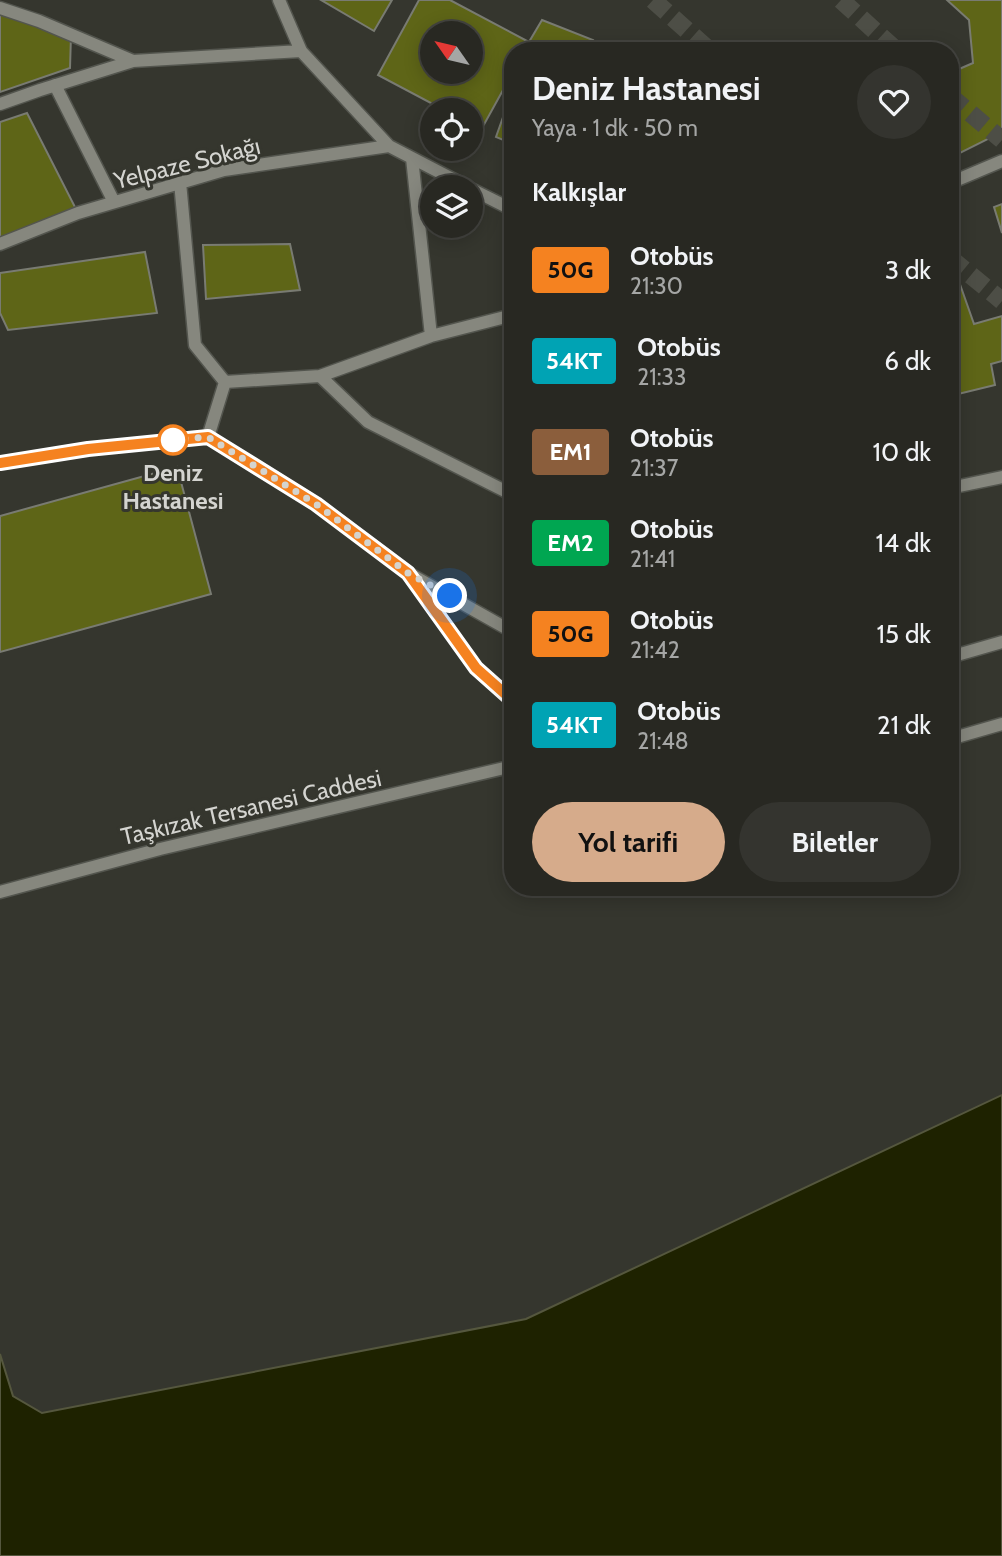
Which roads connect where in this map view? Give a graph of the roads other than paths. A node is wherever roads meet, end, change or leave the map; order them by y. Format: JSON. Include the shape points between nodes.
{"nodes":[{"id":1,"x":279,"y":0,"type":"edge"},
{"id":2,"x":0,"y":8,"type":"edge"},
{"id":3,"x":301,"y":51,"type":"junction"},
{"id":4,"x":133,"y":61,"type":"junction"},
{"id":5,"x":55,"y":85,"type":"junction"},
{"id":6,"x":0,"y":104,"type":"edge"},
{"id":7,"x":389,"y":146,"type":"junction"},
{"id":8,"x":412,"y":158,"type":"junction"},
{"id":9,"x":1002,"y":161,"type":"edge"},
{"id":10,"x":444,"y":175,"type":"edge"},
{"id":11,"x":959,"y":179,"type":"edge"},
{"id":12,"x":180,"y":182,"type":"junction"},
{"id":13,"x":483,"y":195,"type":"edge"},
{"id":14,"x":114,"y":202,"type":"junction"},
{"id":15,"x":504,"y":206,"type":"edge"},
{"id":16,"x":0,"y":244,"type":"edge"},
{"id":17,"x":504,"y":317,"type":"edge"},
{"id":18,"x":431,"y":337,"type":"junction"},
{"id":19,"x":320,"y":376,"type":"junction"},
{"id":20,"x":225,"y":382,"type":"junction"},
{"id":21,"x":208,"y":437,"type":"junction"},
{"id":22,"x":0,"y":463,"type":"edge"},
{"id":23,"x":1002,"y":477,"type":"edge"},
{"id":24,"x":959,"y":486,"type":"edge"},
{"id":25,"x":504,"y":490,"type":"edge"},
{"id":26,"x":408,"y":573,"type":"junction"},
{"id":27,"x":504,"y":627,"type":"edge"},
{"id":28,"x":1002,"y":642,"type":"edge"},
{"id":29,"x":959,"y":654,"type":"edge"},
{"id":30,"x":504,"y":693,"type":"edge"},
{"id":31,"x":1002,"y":724,"type":"edge"},
{"id":32,"x":959,"y":736,"type":"edge"},
{"id":33,"x":504,"y":768,"type":"edge"},
{"id":34,"x":0,"y":892,"type":"edge"}],
"edges":[{"from":1,"to":3,"type":"street"},
{"from":2,"to":4,"type":"street"},
{"from":3,"to":4,"type":"street"},
{"from":3,"to":7,"type":"street"},
{"from":4,"to":5,"type":"street"},
{"from":5,"to":6,"type":"street"},
{"from":5,"to":14,"type":"street"},
{"from":7,"to":8,"type":"street"},
{"from":7,"to":12,"type":"street","name":"Yelpaze Sokağı","via":[[224,170]]},
{"from":8,"to":10,"type":"street"},
{"from":8,"to":18,"type":"street"},
{"from":9,"to":11,"type":"street"},
{"from":12,"to":14,"type":"street","name":"Yelpaze Sokağı"},
{"from":12,"to":20,"type":"street","via":[[195,345]]},
{"from":13,"to":15,"type":"street"},
{"from":14,"to":16,"type":"street","name":"Yelpaze Sokağı"},
{"from":17,"to":18,"type":"street"},
{"from":18,"to":19,"type":"street"},
{"from":19,"to":20,"type":"street"},
{"from":19,"to":25,"type":"street","via":[[368,422]]},
{"from":20,"to":21,"type":"street"},
{"from":21,"to":22,"type":"street"},
{"from":21,"to":26,"type":"street","via":[[316,504]]},
{"from":23,"to":24,"type":"street"},
{"from":26,"to":27,"type":"street"},
{"from":26,"to":30,"type":"street","via":[[476,668]]},
{"from":28,"to":29,"type":"street"},
{"from":31,"to":32,"type":"street"},
{"from":33,"to":34,"type":"street","name":"Taşkızak Tersanesi Caddesi","via":[[160,849]]}]}
